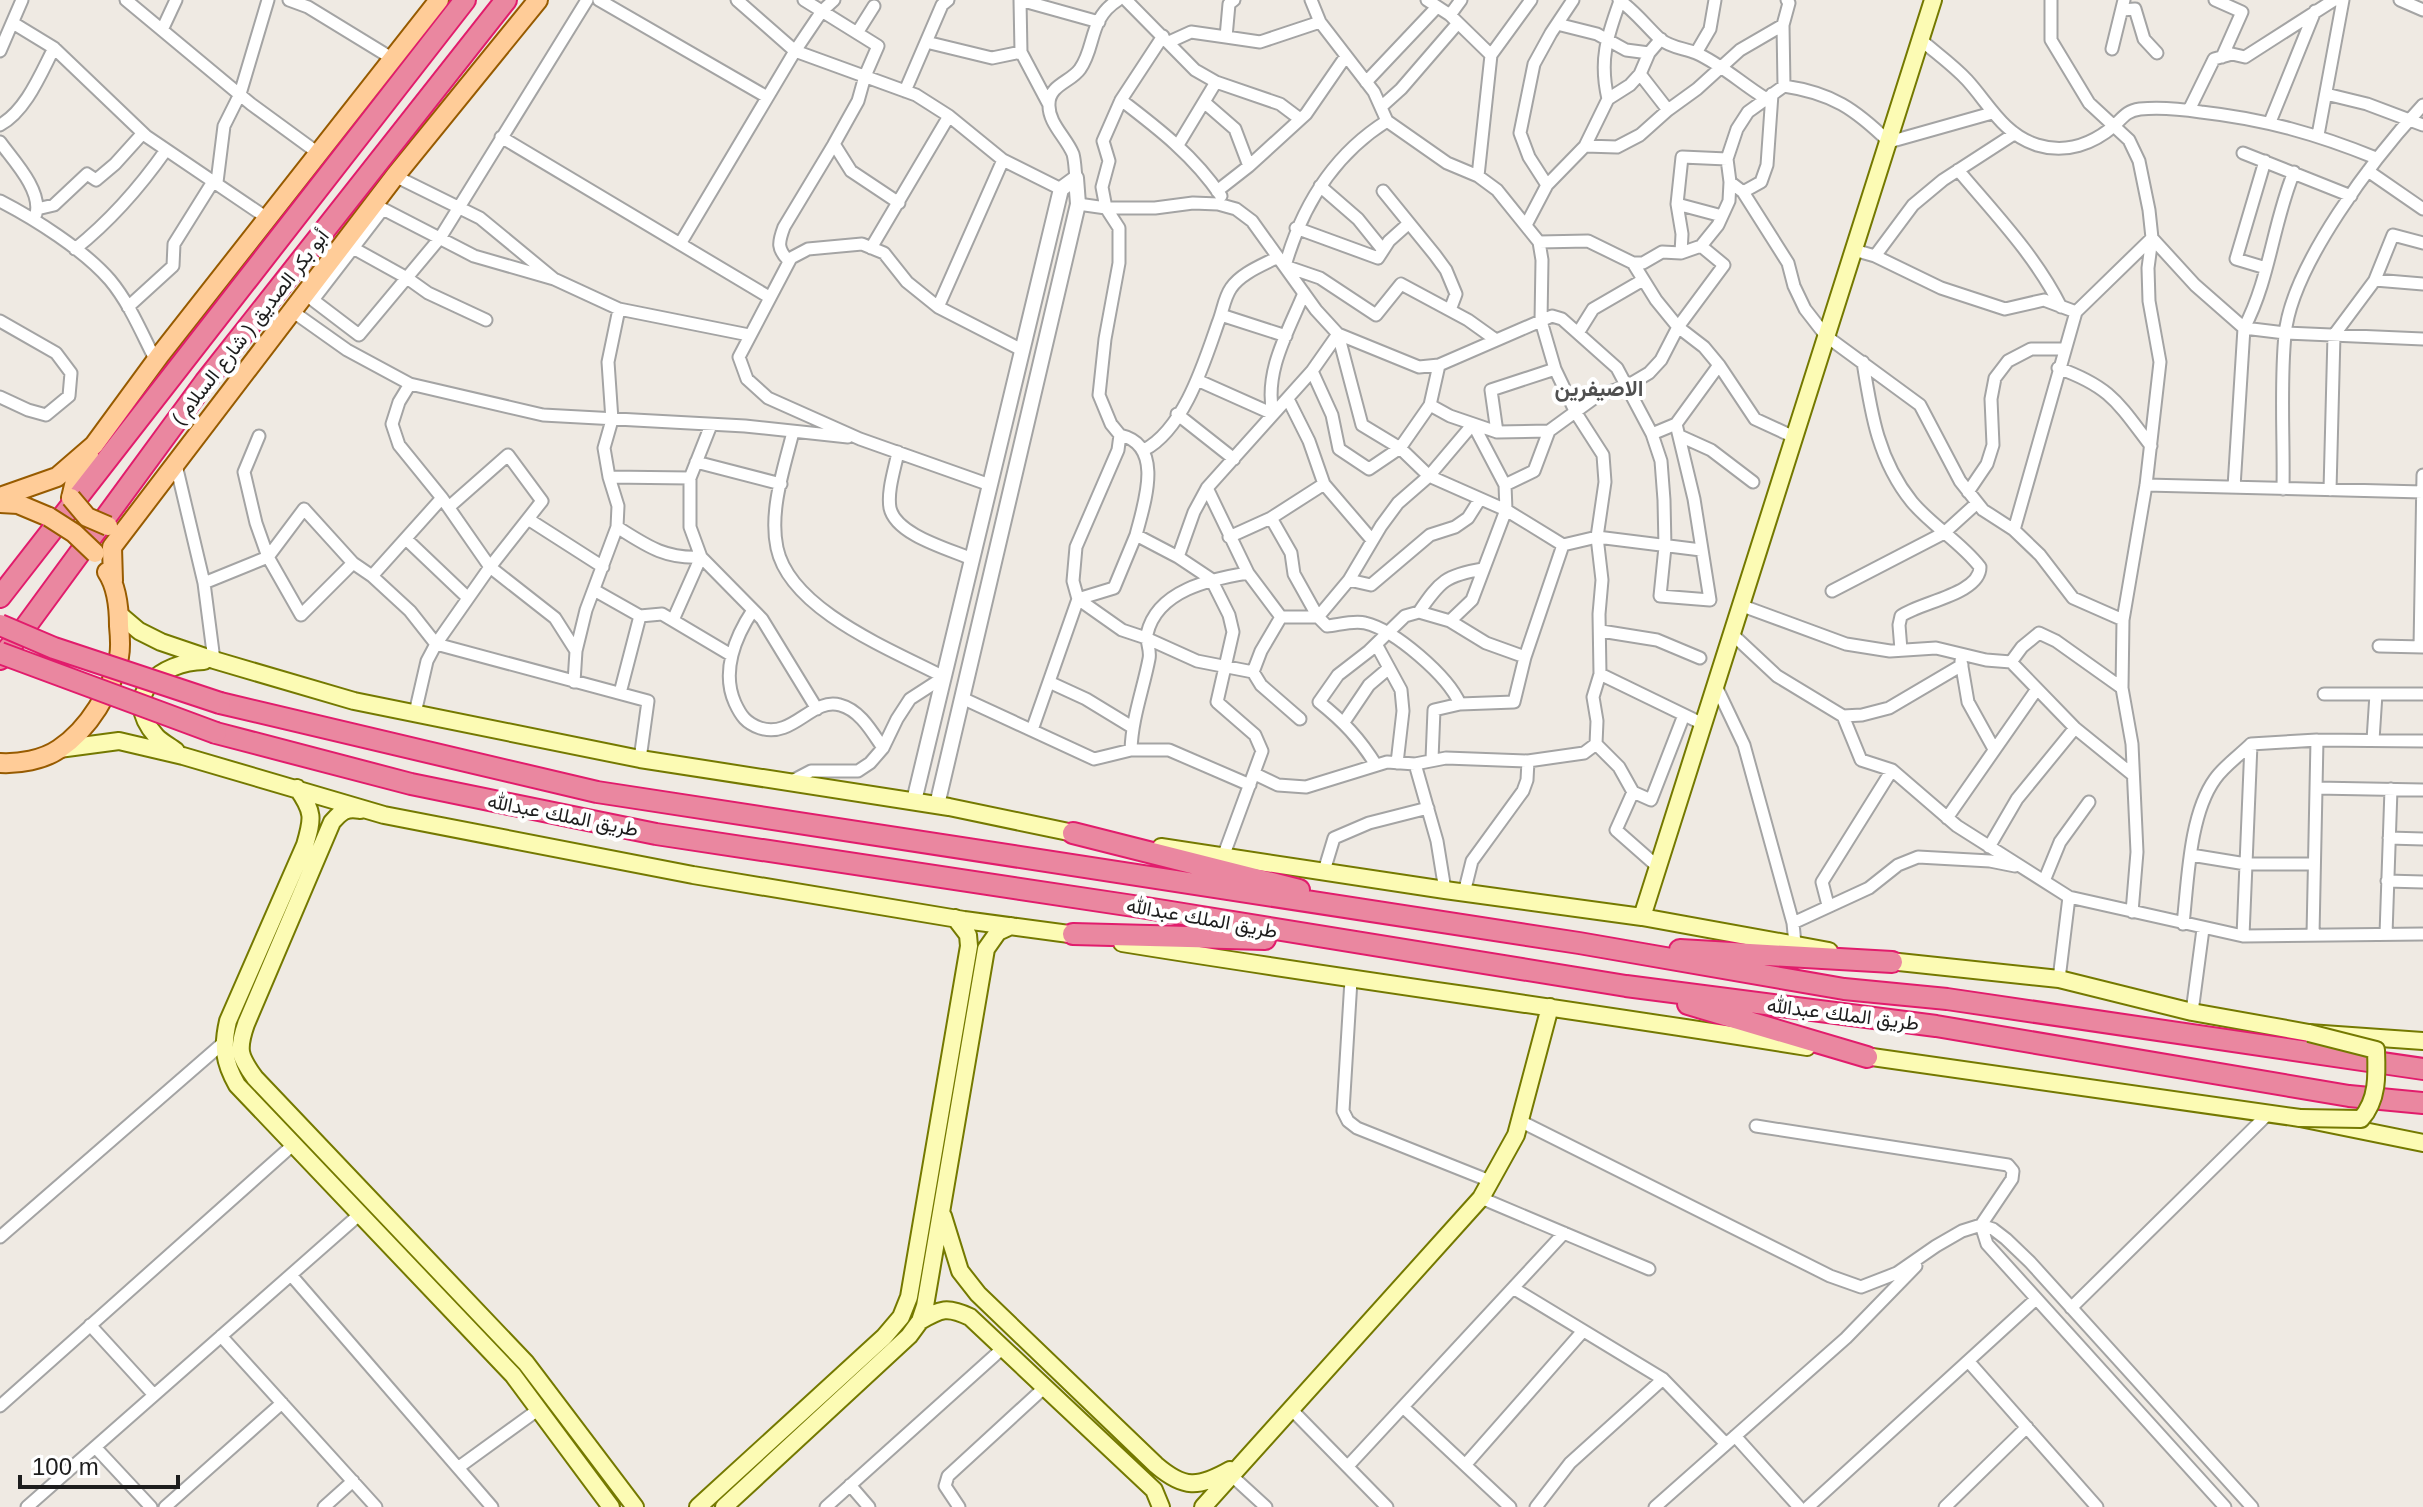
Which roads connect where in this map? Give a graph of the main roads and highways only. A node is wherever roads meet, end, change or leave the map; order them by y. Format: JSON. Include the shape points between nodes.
{"nodes":[{"id":1,"x":439,"y":0,"type":"edge"},
{"id":2,"x":465,"y":0,"type":"edge"},
{"id":3,"x":506,"y":0,"type":"edge"},
{"id":4,"x":536,"y":0,"type":"edge"},
{"id":5,"x":1933,"y":0,"type":"edge"},
{"id":6,"x":94,"y":445,"type":"junction"},
{"id":7,"x":0,"y":500,"type":"edge"},
{"id":8,"x":135,"y":516,"type":"junction"},
{"id":9,"x":113,"y":581,"type":"junction"},
{"id":10,"x":0,"y":597,"type":"edge"},
{"id":11,"x":119,"y":614,"type":"junction"},
{"id":12,"x":0,"y":625,"type":"edge"},
{"id":13,"x":0,"y":656,"type":"edge"},
{"id":14,"x":214,"y":660,"type":"junction"},
{"id":15,"x":59,"y":749,"type":"junction"},
{"id":16,"x":183,"y":756,"type":"junction"},
{"id":17,"x":0,"y":763,"type":"edge"},
{"id":18,"x":19,"y":764,"type":"junction"},
{"id":19,"x":0,"y":770,"type":"edge"},
{"id":20,"x":297,"y":788,"type":"junction"},
{"id":21,"x":384,"y":815,"type":"junction"},
{"id":22,"x":1073,"y":833,"type":"junction"},
{"id":23,"x":1642,"y":917,"type":"junction"},
{"id":24,"x":955,"y":918,"type":"junction"},
{"id":25,"x":1420,"y":921,"type":"junction"},
{"id":26,"x":1011,"y":926,"type":"junction"},
{"id":27,"x":1073,"y":934,"type":"junction"},
{"id":28,"x":1332,"y":940,"type":"junction"},
{"id":29,"x":1579,"y":943,"type":"junction"},
{"id":30,"x":1892,"y":962,"type":"junction"},
{"id":31,"x":1626,"y":986,"type":"junction"},
{"id":32,"x":1550,"y":1007,"type":"junction"},
{"id":33,"x":2309,"y":1033,"type":"junction"},
{"id":34,"x":2423,"y":1041,"type":"edge"},
{"id":35,"x":1867,"y":1057,"type":"junction"},
{"id":36,"x":2423,"y":1069,"type":"edge"},
{"id":37,"x":2423,"y":1103,"type":"edge"},
{"id":38,"x":2300,"y":1118,"type":"junction"},
{"id":39,"x":2423,"y":1143,"type":"edge"},
{"id":40,"x":941,"y":1210,"type":"junction"},
{"id":41,"x":920,"y":1321,"type":"junction"},
{"id":42,"x":1236,"y":1469,"type":"junction"},
{"id":43,"x":611,"y":1507,"type":"edge"},
{"id":44,"x":635,"y":1507,"type":"edge"},
{"id":45,"x":698,"y":1507,"type":"edge"},
{"id":46,"x":724,"y":1507,"type":"edge"},
{"id":47,"x":1161,"y":1507,"type":"edge"},
{"id":48,"x":1203,"y":1507,"type":"edge"}],
"edges":[{"from":1,"to":6,"type":"main road"},
{"from":2,"to":10,"type":"highway","name":"( شارع السلام ) أبو بكر الصديق"},
{"from":3,"to":13,"type":"highway","name":"( شارع السلام ) أبو بكر الصديق","via":[[205,382]]},
{"from":4,"to":8,"type":"main road"},
{"from":5,"to":23,"type":"main road"},
{"from":6,"to":7,"type":"main road","via":[[57,477]]},
{"from":6,"to":8,"type":"main road","bridge":true,"via":[[71,498],[87,517],[108,526]]},
{"from":7,"to":9,"type":"main road","bridge":true,"via":[[49,517],[74,533]]},
{"from":8,"to":9,"type":"main road","via":[[112,547]]},
{"from":9,"to":11,"type":"main road"},
{"from":11,"to":14,"type":"main road","via":[[161,642]]},
{"from":11,"to":15,"type":"main road","via":[[120,653],[112,683],[87,722]]},
{"from":12,"to":25,"type":"highway","name":"طريق الملك عبدالله","bridge":true,"via":[[220,703],[597,792]]},
{"from":13,"to":28,"type":"highway","name":"طريق الملك عبدالله","bridge":true,"via":[[216,733],[411,784],[656,834]]},
{"from":14,"to":16,"type":"main road","via":[[169,667],[153,677],[144,695],[143,716],[157,736]]},
{"from":14,"to":22,"type":"main road","via":[[354,701],[640,759],[914,801]]},
{"from":15,"to":16,"type":"main road","via":[[119,741]]},
{"from":15,"to":18,"type":"main road"},
{"from":16,"to":20,"type":"main road"},
{"from":17,"to":18,"type":"main road"},
{"from":18,"to":19,"type":"main road"},
{"from":20,"to":21,"type":"main road"},
{"from":20,"to":43,"type":"main road","via":[[312,820],[228,1021],[222,1044],[225,1064],[237,1085],[513,1375]]},
{"from":21,"to":24,"type":"main road","via":[[693,875]]},
{"from":21,"to":44,"type":"main road","via":[[350,808],[332,822],[246,1024],[239,1043],[241,1059],[526,1363]]},
{"from":22,"to":23,"type":"main road"},
{"from":22,"to":25,"type":"highway"},
{"from":23,"to":30,"type":"main road"},
{"from":24,"to":26,"type":"main road"},
{"from":24,"to":45,"type":"main road","via":[[968,935],[969,946],[909,1297],[901,1317]]},
{"from":25,"to":29,"type":"highway","name":"طريق الملك عبدالله"},
{"from":26,"to":27,"type":"main road"},
{"from":26,"to":40,"type":"main road","via":[[998,932],[986,949]]},
{"from":27,"to":28,"type":"highway"},
{"from":27,"to":32,"type":"main road"},
{"from":28,"to":31,"type":"highway","name":"طريق الملك عبدالله"},
{"from":29,"to":30,"type":"highway"},
{"from":29,"to":36,"type":"highway","name":"طريق الملك عبدالله","via":[[1844,989],[1947,999]]},
{"from":30,"to":33,"type":"main road","via":[[2059,979],[2192,1012]]},
{"from":31,"to":35,"type":"highway"},
{"from":31,"to":37,"type":"highway","name":"طريق الملك عبدالله","via":[[1936,1026],[2349,1096]]},
{"from":32,"to":35,"type":"main road"},
{"from":32,"to":42,"type":"main road","via":[[1516,1135],[1481,1198]]},
{"from":33,"to":34,"type":"main road"},
{"from":33,"to":38,"type":"main road","bridge":true,"via":[[2376,1050],[2377,1075],[2371,1108],[2361,1119]]},
{"from":35,"to":38,"type":"main road"},
{"from":38,"to":39,"type":"main road"},
{"from":40,"to":41,"type":"main road"},
{"from":40,"to":42,"type":"main road","via":[[960,1271],[978,1294],[1174,1480],[1209,1481]]},
{"from":41,"to":46,"type":"main road"},
{"from":41,"to":47,"type":"main road","via":[[953,1308],[970,1317],[1154,1490]]},
{"from":42,"to":48,"type":"main road"}]}
